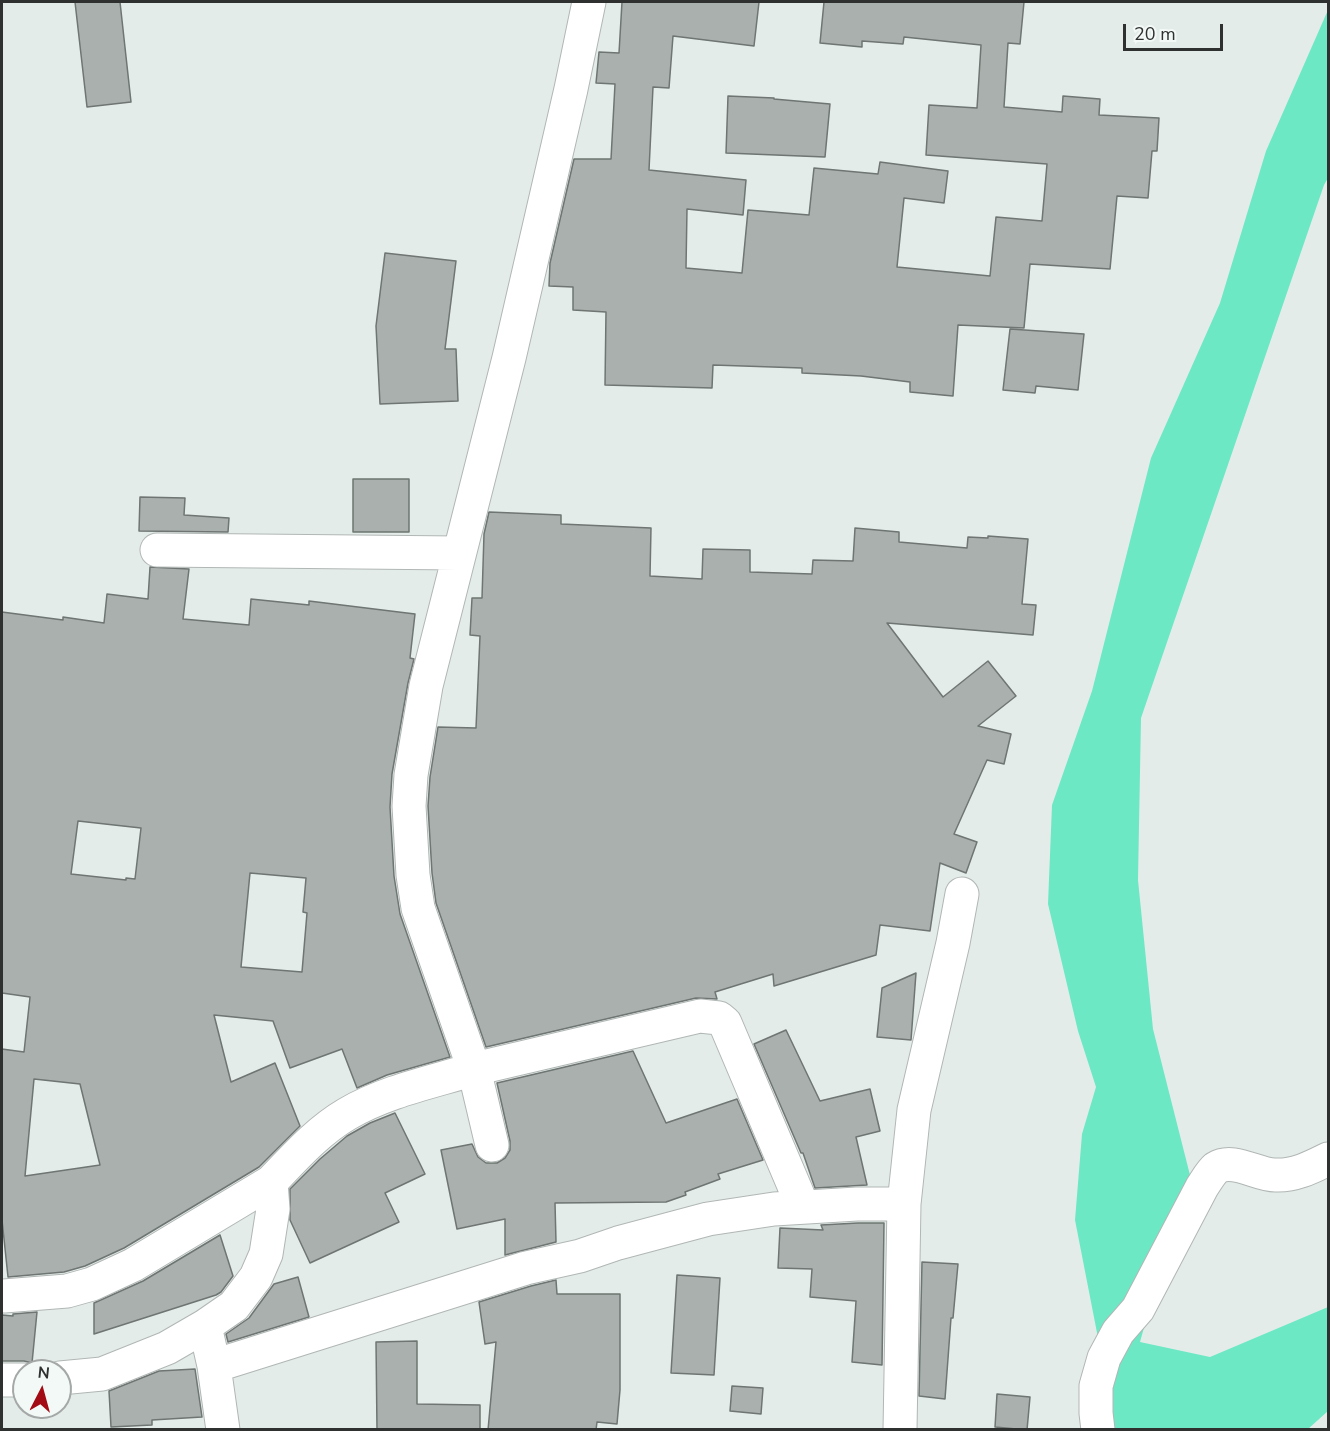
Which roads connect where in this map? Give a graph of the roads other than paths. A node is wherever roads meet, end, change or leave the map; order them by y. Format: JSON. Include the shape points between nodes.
{"nodes":[{"id":1,"x":589,"y":2,"type":"edge"},
{"id":2,"x":157,"y":550,"type":"dead end"},
{"id":3,"x":458,"y":554,"type":"junction"},
{"id":4,"x":962,"y":894,"type":"dead end"},
{"id":5,"x":474,"y":1069,"type":"junction"},
{"id":6,"x":492,"y":1145,"type":"dead end"},
{"id":7,"x":1329,"y":1158,"type":"edge"},
{"id":8,"x":271,"y":1182,"type":"junction"},
{"id":9,"x":904,"y":1204,"type":"junction"},
{"id":10,"x":803,"y":1207,"type":"junction"},
{"id":11,"x":4,"y":1296,"type":"dead end"},
{"id":12,"x":205,"y":1326,"type":"junction"},
{"id":13,"x":214,"y":1366,"type":"junction"},
{"id":14,"x":72,"y":1377,"type":"edge"},
{"id":15,"x":223,"y":1430,"type":"edge"},
{"id":16,"x":900,"y":1430,"type":"edge"},
{"id":17,"x":1098,"y":1430,"type":"edge"}],
"edges":[{"from":1,"to":3,"type":"street","via":[[512,347]]},
{"from":2,"to":3,"type":"street"},
{"from":3,"to":5,"type":"street","via":[[426,686],[413,756],[409,806],[418,908]]},
{"from":4,"to":9,"type":"street","via":[[914,1110]]},
{"from":5,"to":6,"type":"street"},
{"from":5,"to":8,"type":"street","via":[[396,1092],[347,1114],[310,1141]]},
{"from":5,"to":10,"type":"street","via":[[700,1016],[718,1018],[731,1034]]},
{"from":7,"to":17,"type":"street","via":[[1303,1171],[1279,1176],[1227,1164],[1215,1168],[1138,1309],[1118,1332],[1104,1358],[1096,1386]]},
{"from":8,"to":11,"type":"street","via":[[133,1265],[92,1284]]},
{"from":8,"to":12,"type":"street","via":[[270,1232],[256,1277],[234,1306]]},
{"from":9,"to":10,"type":"street"},
{"from":9,"to":16,"type":"street"},
{"from":10,"to":13,"type":"street","via":[[685,1225],[488,1280]]},
{"from":12,"to":13,"type":"street"},
{"from":12,"to":14,"type":"street","via":[[167,1348],[102,1374]]},
{"from":13,"to":15,"type":"street"}]}
